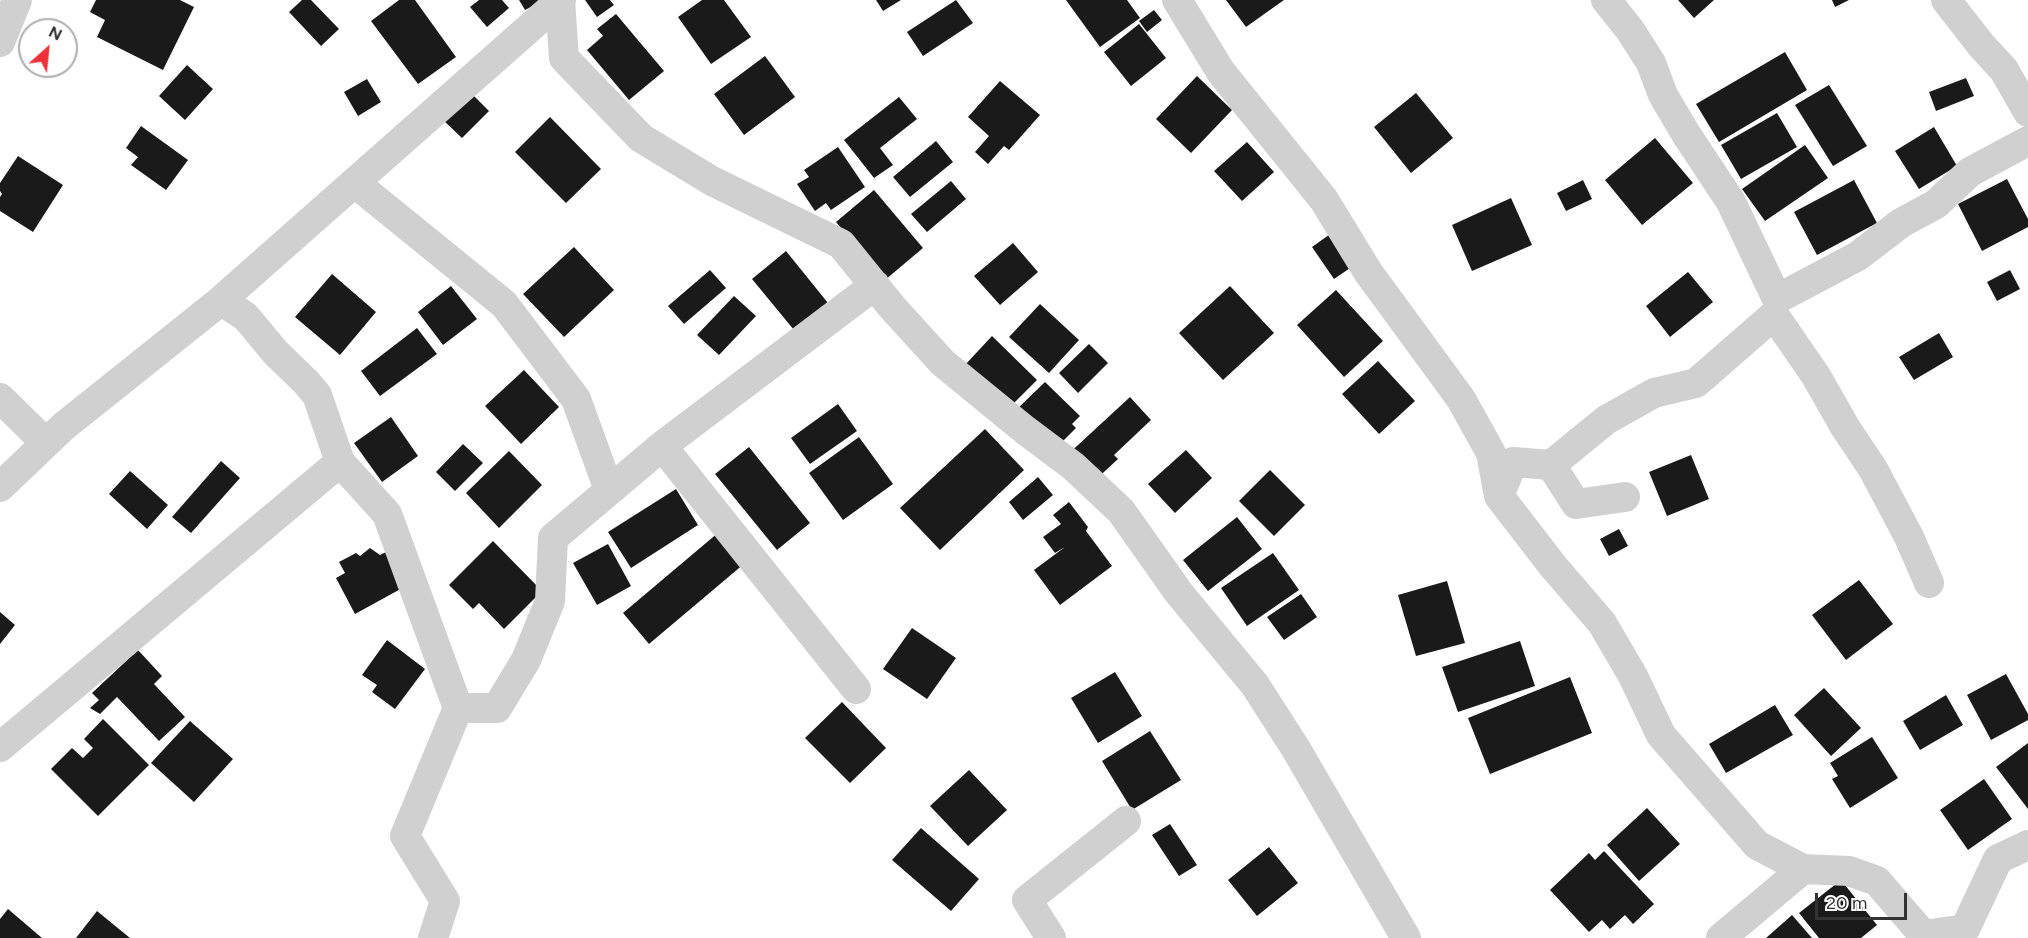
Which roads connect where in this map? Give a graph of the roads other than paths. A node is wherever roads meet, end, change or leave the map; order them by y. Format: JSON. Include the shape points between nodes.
{"nodes":[{"id":1,"x":17,"y":0,"type":"edge"},
{"id":2,"x":560,"y":0,"type":"edge"},
{"id":3,"x":1177,"y":0,"type":"edge"},
{"id":4,"x":1606,"y":0,"type":"edge"},
{"id":5,"x":1946,"y":0,"type":"edge"},
{"id":6,"x":0,"y":42,"type":"edge"},
{"id":7,"x":2028,"y":112,"type":"edge"},
{"id":8,"x":2028,"y":141,"type":"edge"},
{"id":9,"x":355,"y":183,"type":"junction"},
{"id":10,"x":875,"y":285,"type":"junction"},
{"id":11,"x":218,"y":303,"type":"junction"},
{"id":12,"x":1776,"y":307,"type":"junction"},
{"id":13,"x":0,"y":398,"type":"edge"},
{"id":14,"x":46,"y":443,"type":"junction"},
{"id":15,"x":662,"y":446,"type":"junction"},
{"id":16,"x":340,"y":462,"type":"junction"},
{"id":17,"x":1551,"y":465,"type":"junction"},
{"id":18,"x":0,"y":487,"type":"edge"},
{"id":19,"x":609,"y":490,"type":"junction"},
{"id":20,"x":1499,"y":496,"type":"junction"},
{"id":21,"x":1625,"y":497,"type":"dead end"},
{"id":22,"x":1929,"y":583,"type":"dead end"},
{"id":23,"x":856,"y":689,"type":"dead end"},
{"id":24,"x":458,"y":708,"type":"junction"},
{"id":25,"x":0,"y":747,"type":"edge"},
{"id":26,"x":1126,"y":821,"type":"dead end"},
{"id":27,"x":2028,"y":846,"type":"edge"},
{"id":28,"x":1803,"y":869,"type":"junction"},
{"id":29,"x":1925,"y":936,"type":"edge"},
{"id":30,"x":432,"y":938,"type":"edge"},
{"id":31,"x":1051,"y":938,"type":"edge"},
{"id":32,"x":1406,"y":938,"type":"edge"},
{"id":33,"x":1721,"y":938,"type":"edge"}],
"edges":[{"from":1,"to":6,"type":"street"},
{"from":2,"to":9,"type":"street"},
{"from":2,"to":10,"type":"street","via":[[564,58],[641,138],[712,181],[841,244]]},
{"from":3,"to":20,"type":"street","via":[[1221,72],[1324,200],[1368,272],[1461,399],[1491,453]]},
{"from":4,"to":12,"type":"street","via":[[1651,63],[1669,105],[1731,201]]},
{"from":5,"to":7,"type":"street","via":[[2004,70]]},
{"from":8,"to":12,"type":"street","via":[[1970,172],[1936,204]]},
{"from":9,"to":11,"type":"street"},
{"from":9,"to":19,"type":"street","via":[[504,304],[576,399]]},
{"from":10,"to":15,"type":"street"},
{"from":10,"to":32,"type":"street","via":[[943,363],[1072,466],[1121,511],[1179,593],[1255,686]]},
{"from":11,"to":14,"type":"street"},
{"from":11,"to":16,"type":"street","via":[[227,304],[246,317],[317,395]]},
{"from":12,"to":17,"type":"street","via":[[1696,383],[1654,393],[1606,420]]},
{"from":12,"to":22,"type":"street","via":[[1873,469]]},
{"from":13,"to":14,"type":"street"},
{"from":14,"to":18,"type":"street"},
{"from":15,"to":19,"type":"street"},
{"from":15,"to":23,"type":"street"},
{"from":16,"to":24,"type":"street","via":[[387,514]]},
{"from":16,"to":25,"type":"street"},
{"from":17,"to":20,"type":"street","via":[[1513,462]]},
{"from":17,"to":21,"type":"street","via":[[1576,504]]},
{"from":19,"to":24,"type":"street","via":[[553,538],[550,601],[526,660],[497,708]]},
{"from":20,"to":28,"type":"street","via":[[1602,623],[1661,735],[1757,845]]},
{"from":24,"to":30,"type":"street","via":[[405,836],[445,901]]},
{"from":26,"to":31,"type":"street","via":[[1027,900]]},
{"from":27,"to":29,"type":"street","via":[[1998,859],[1965,929]]},
{"from":28,"to":29,"type":"street","via":[[1849,871],[1877,881]]},
{"from":28,"to":33,"type":"street"}]}
